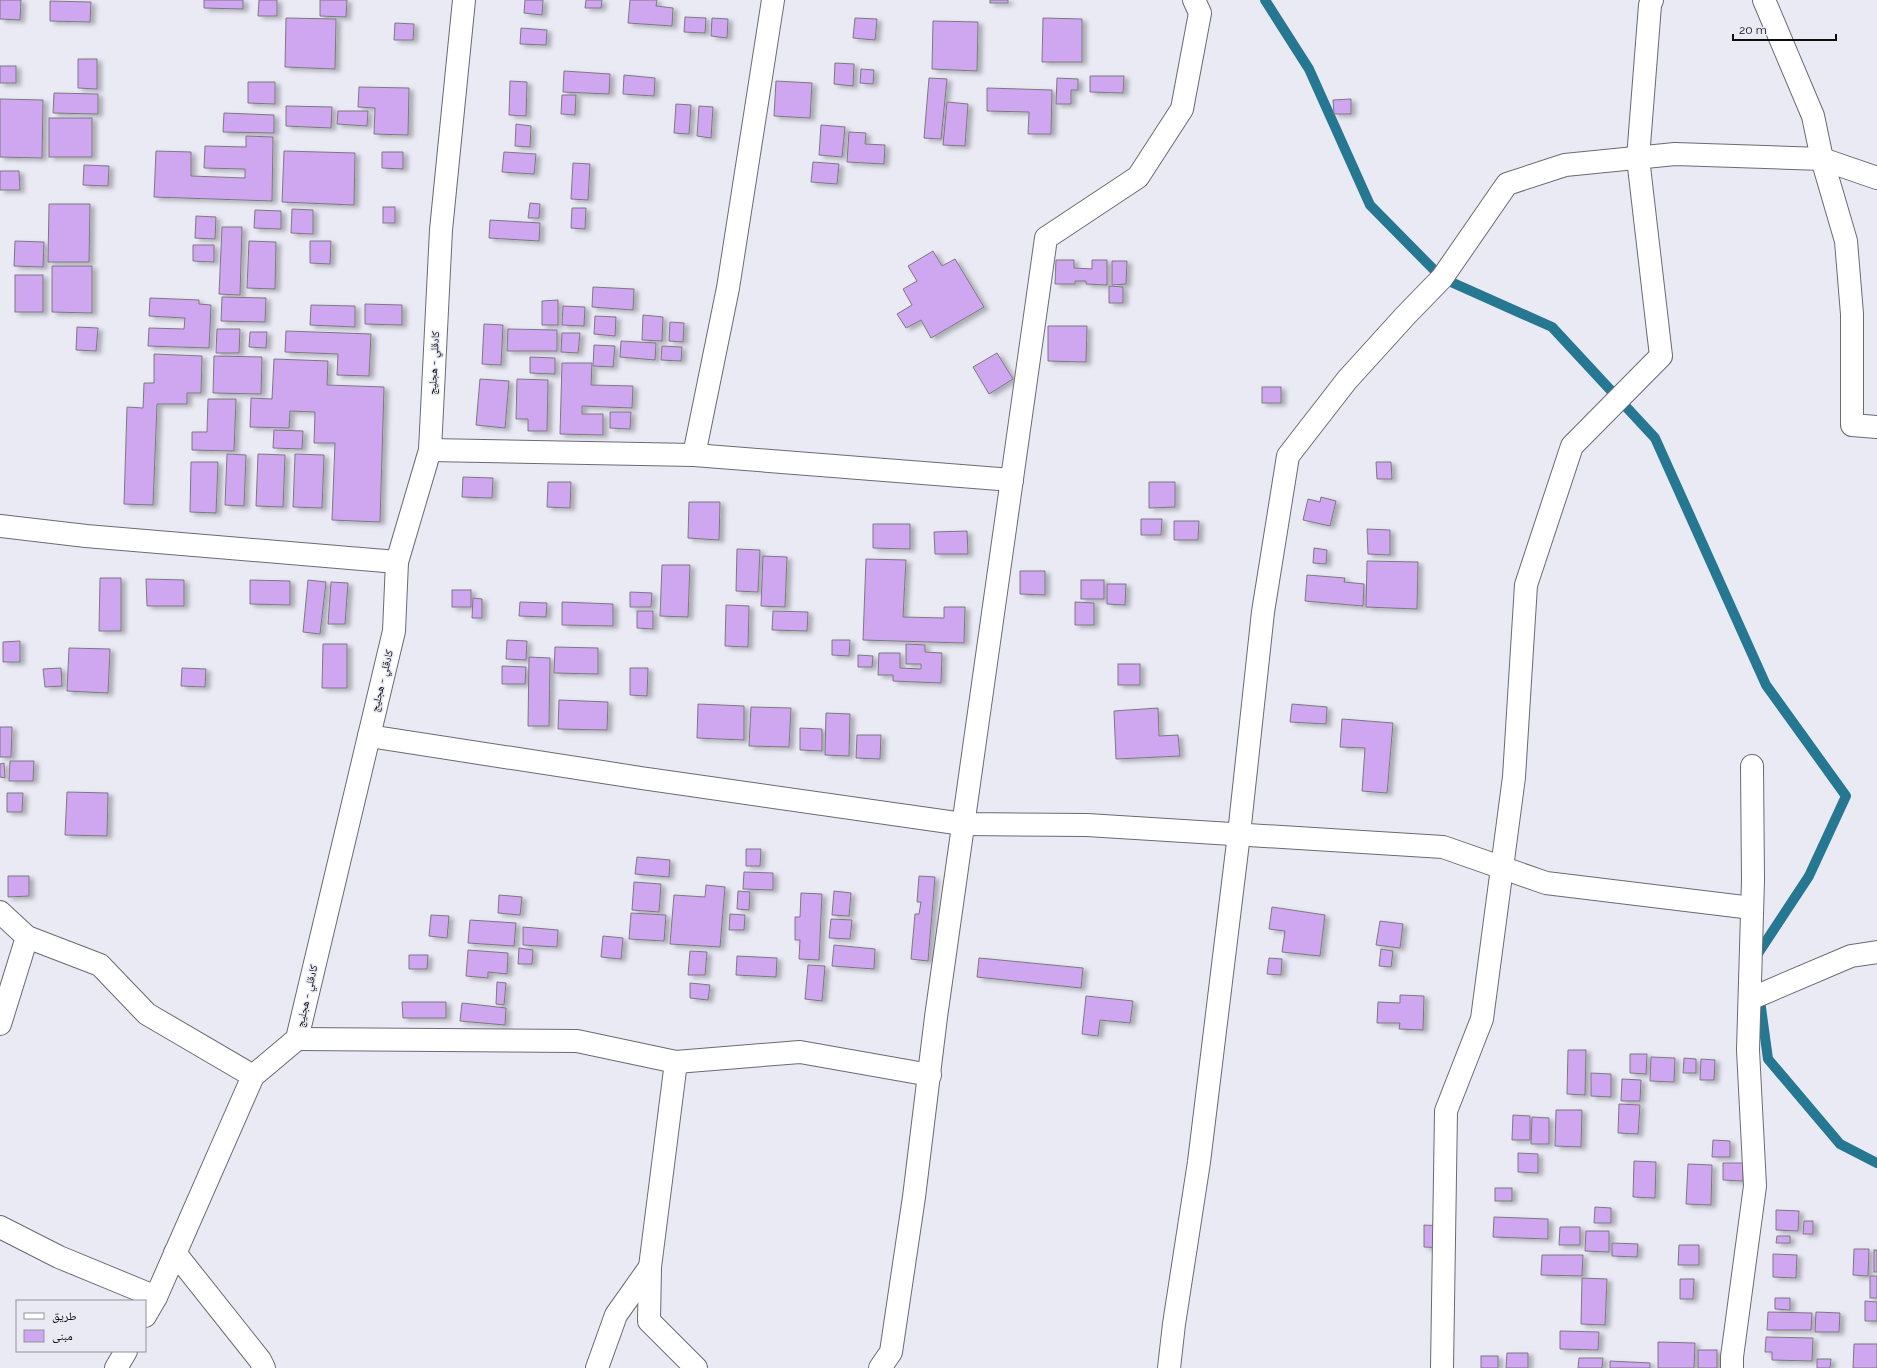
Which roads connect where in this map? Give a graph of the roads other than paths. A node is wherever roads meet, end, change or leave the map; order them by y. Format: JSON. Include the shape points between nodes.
{"nodes":[{"id":1,"x":464,"y":0,"type":"edge"},
{"id":2,"x":773,"y":0,"type":"edge"},
{"id":3,"x":1194,"y":0,"type":"edge"},
{"id":4,"x":1652,"y":0,"type":"edge"},
{"id":5,"x":1764,"y":0,"type":"edge"},
{"id":6,"x":1638,"y":158,"type":"junction"},
{"id":7,"x":1822,"y":159,"type":"junction"},
{"id":8,"x":1877,"y":178,"type":"edge"},
{"id":9,"x":1877,"y":427,"type":"edge"},
{"id":10,"x":430,"y":450,"type":"junction"},
{"id":11,"x":694,"y":455,"type":"junction"},
{"id":12,"x":1012,"y":480,"type":"junction"},
{"id":13,"x":0,"y":526,"type":"edge"},
{"id":14,"x":397,"y":562,"type":"junction"},
{"id":15,"x":369,"y":736,"type":"junction"},
{"id":16,"x":1752,"y":766,"type":"dead end"},
{"id":17,"x":963,"y":824,"type":"junction"},
{"id":18,"x":1239,"y":834,"type":"junction"},
{"id":19,"x":1502,"y":867,"type":"junction"},
{"id":20,"x":1752,"y":908,"type":"junction"},
{"id":21,"x":0,"y":912,"type":"edge"},
{"id":22,"x":27,"y":937,"type":"junction"},
{"id":23,"x":1877,"y":952,"type":"edge"},
{"id":24,"x":1750,"y":999,"type":"junction"},
{"id":25,"x":0,"y":1024,"type":"edge"},
{"id":26,"x":297,"y":1039,"type":"junction"},
{"id":27,"x":676,"y":1062,"type":"junction"},
{"id":28,"x":930,"y":1075,"type":"junction"},
{"id":29,"x":252,"y":1076,"type":"junction"},
{"id":30,"x":0,"y":1227,"type":"edge"},
{"id":31,"x":175,"y":1253,"type":"junction"},
{"id":32,"x":650,"y":1267,"type":"junction"},
{"id":33,"x":156,"y":1297,"type":"junction"},
{"id":34,"x":146,"y":1314,"type":"edge"},
{"id":35,"x":125,"y":1352,"type":"edge"},
{"id":36,"x":116,"y":1368,"type":"edge"},
{"id":37,"x":264,"y":1368,"type":"edge"},
{"id":38,"x":597,"y":1368,"type":"edge"},
{"id":39,"x":696,"y":1368,"type":"edge"},
{"id":40,"x":880,"y":1368,"type":"edge"},
{"id":41,"x":1169,"y":1368,"type":"edge"},
{"id":42,"x":1442,"y":1368,"type":"edge"},
{"id":43,"x":1732,"y":1368,"type":"edge"}],
"edges":[{"from":1,"to":10,"type":"street","name":"كادقلي - هجليج","via":[[441,230]]},
{"from":2,"to":11,"type":"street","via":[[728,288]]},
{"from":3,"to":12,"type":"street","via":[[1200,13],[1182,109],[1138,177],[1046,238]]},
{"from":4,"to":6,"type":"street"},
{"from":5,"to":7,"type":"street","via":[[1813,116]]},
{"from":6,"to":7,"type":"street","via":[[1675,154]]},
{"from":6,"to":18,"type":"street","via":[[1565,164],[1507,184],[1442,278],[1347,380],[1288,456],[1263,612]]},
{"from":6,"to":19,"type":"street","via":[[1661,356],[1572,446],[1526,585],[1514,777]]},
{"from":7,"to":8,"type":"street"},
{"from":7,"to":9,"type":"street","via":[[1846,241],[1852,314],[1852,424]]},
{"from":10,"to":11,"type":"street"},
{"from":10,"to":14,"type":"street","name":"كادقلي - هجليج"},
{"from":11,"to":12,"type":"street"},
{"from":12,"to":17,"type":"street"},
{"from":13,"to":14,"type":"street","via":[[86,536]]},
{"from":14,"to":15,"type":"street","name":"كادقلي - هجليج","via":[[394,632]]},
{"from":15,"to":17,"type":"street"},
{"from":15,"to":26,"type":"street","name":"كادقلي - هجليج"},
{"from":16,"to":20,"type":"street"},
{"from":17,"to":18,"type":"street","via":[[1087,825]]},
{"from":17,"to":28,"type":"street"},
{"from":18,"to":19,"type":"street","via":[[1443,847]]},
{"from":18,"to":41,"type":"street","via":[[1199,1162]]},
{"from":19,"to":20,"type":"street","via":[[1546,883]]},
{"from":19,"to":42,"type":"street","via":[[1482,1019],[1446,1111]]},
{"from":20,"to":24,"type":"street"},
{"from":21,"to":22,"type":"street"},
{"from":22,"to":25,"type":"street"},
{"from":22,"to":29,"type":"street","via":[[100,965],[147,1014]]},
{"from":23,"to":24,"type":"street","via":[[1851,956]]},
{"from":24,"to":43,"type":"street","via":[[1748,1050],[1755,1186]]},
{"from":26,"to":27,"type":"street","via":[[577,1041]]},
{"from":26,"to":29,"type":"street","name":"كادقلي - هجليج"},
{"from":27,"to":28,"type":"street","via":[[800,1052]]},
{"from":27,"to":32,"type":"street"},
{"from":28,"to":40,"type":"street","via":[[891,1352]]},
{"from":29,"to":31,"type":"street","name":"كادقلي - هجليج"},
{"from":30,"to":33,"type":"street","via":[[59,1258]]},
{"from":31,"to":33,"type":"street","name":"كادقلي - هجليج"},
{"from":31,"to":37,"type":"street"},
{"from":32,"to":38,"type":"street","via":[[616,1315]]},
{"from":32,"to":39,"type":"street","via":[[649,1321]]},
{"from":33,"to":34,"type":"street","name":"كادقلي - هجليج"},
{"from":35,"to":36,"type":"street"}]}
